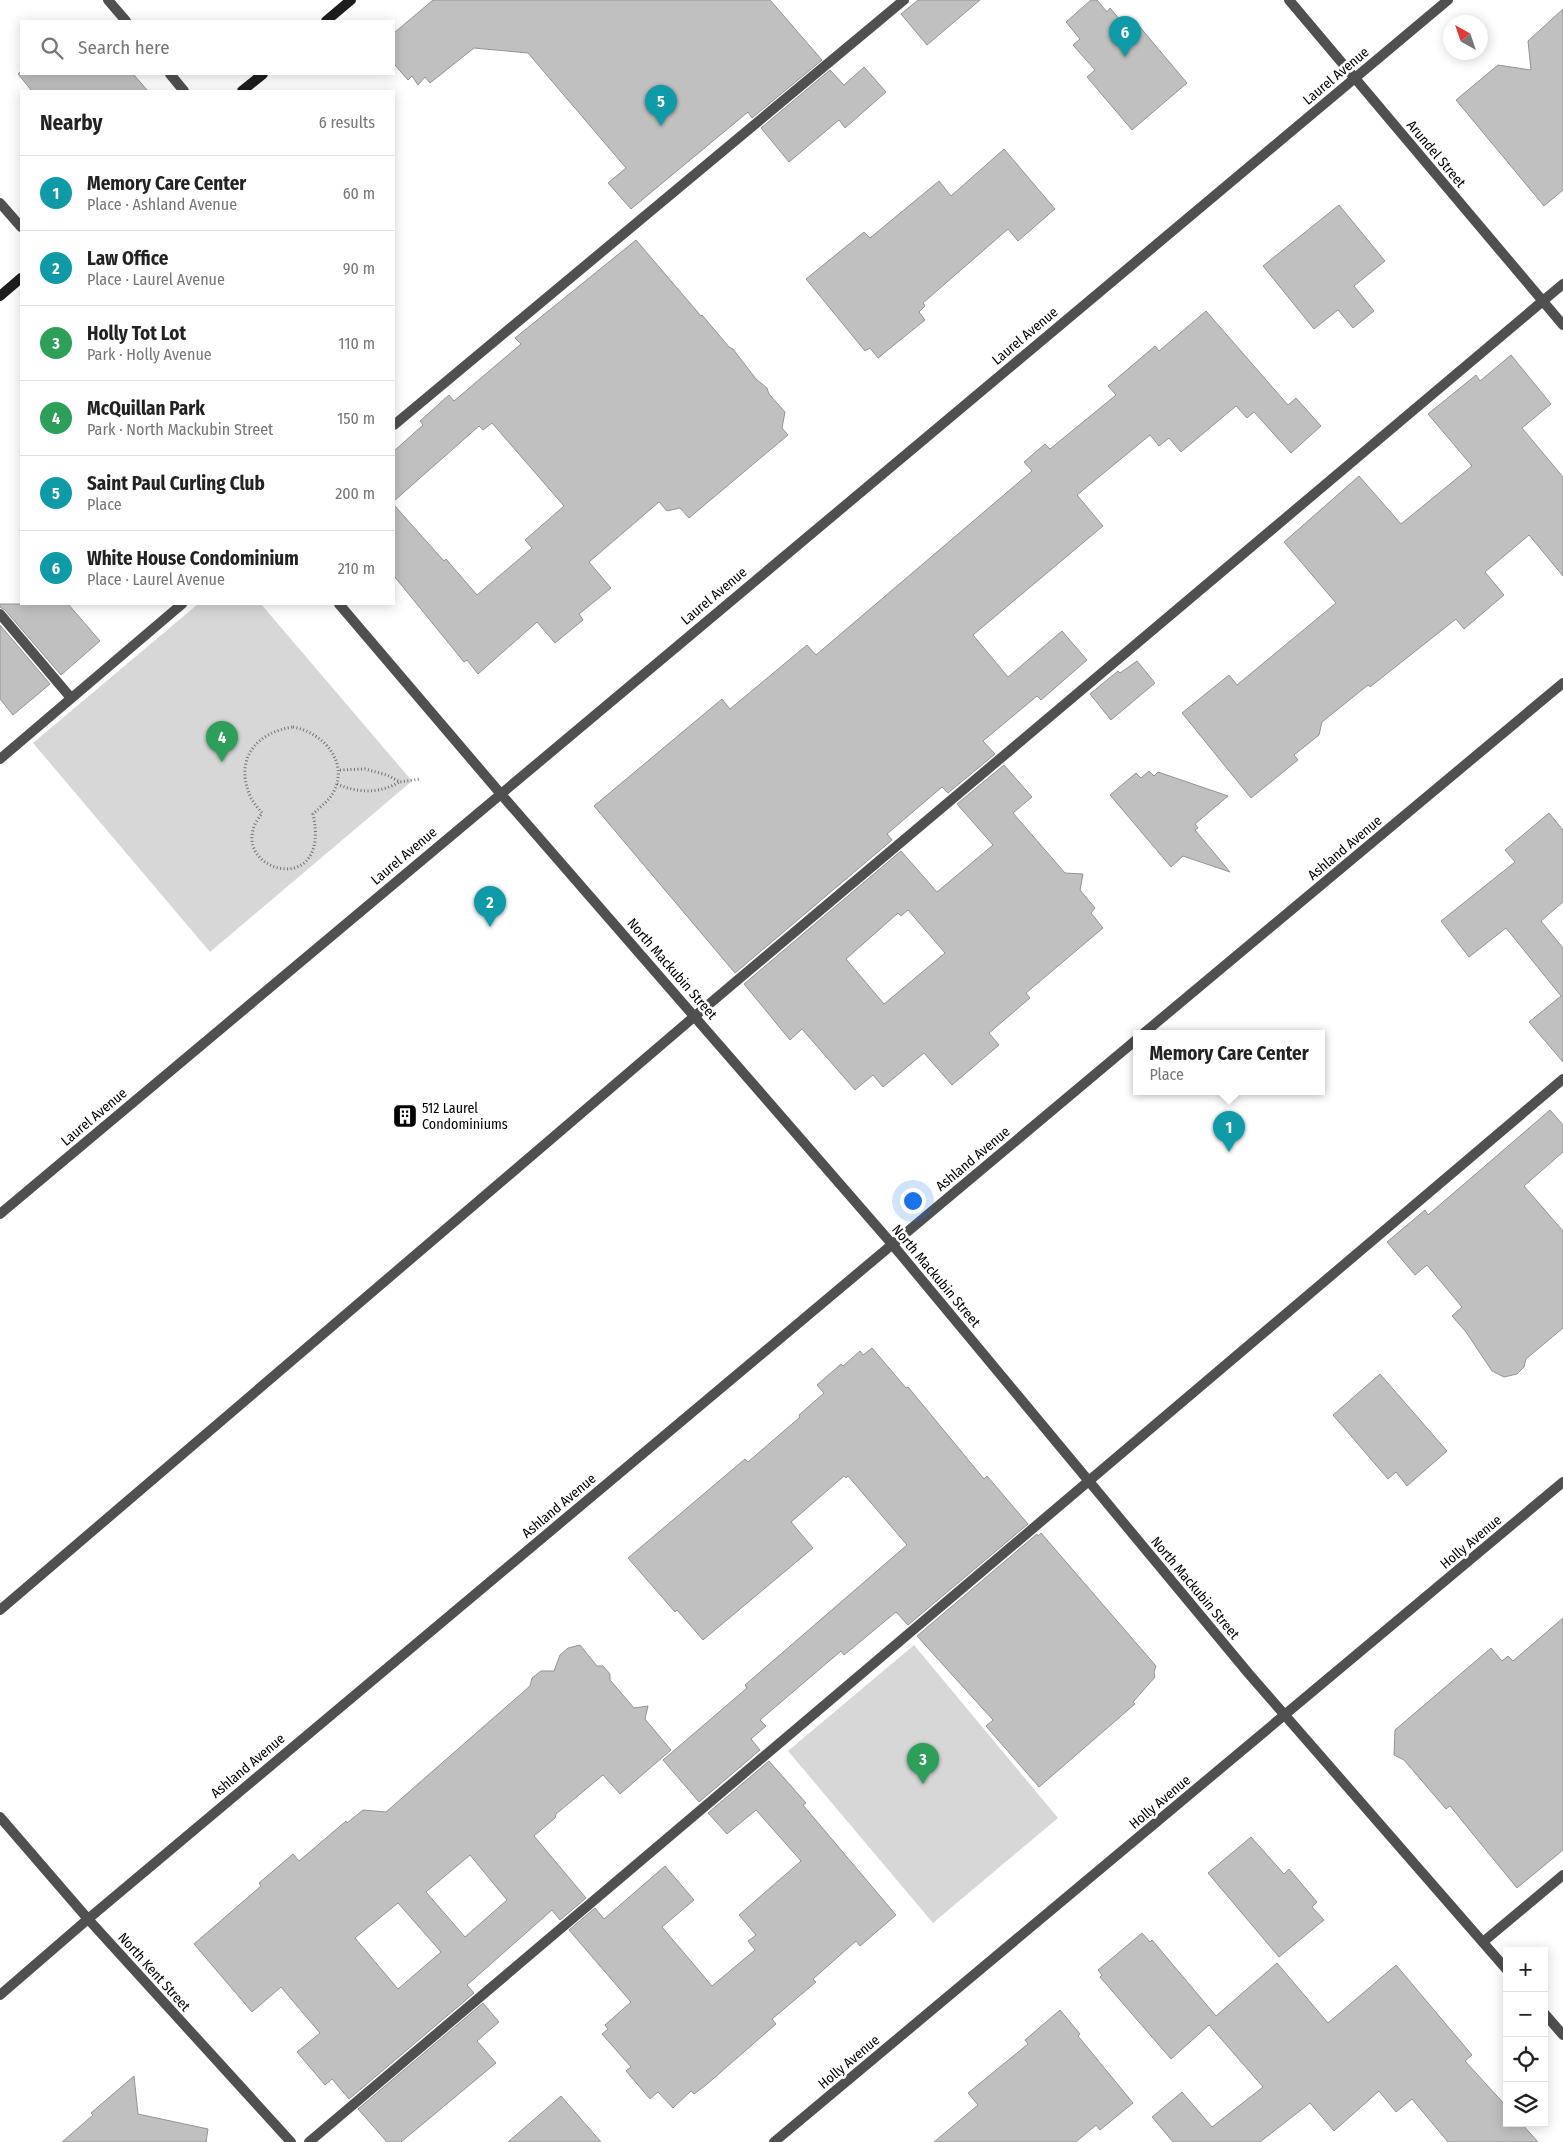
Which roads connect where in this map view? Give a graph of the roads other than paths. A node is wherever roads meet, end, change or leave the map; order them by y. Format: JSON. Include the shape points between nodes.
{"nodes":[{"id":1,"x":108,"y":0,"type":"edge"},
{"id":2,"x":351,"y":0,"type":"edge"},
{"id":3,"x":904,"y":0,"type":"edge"},
{"id":4,"x":1289,"y":0,"type":"edge"},
{"id":5,"x":1448,"y":0,"type":"edge"},
{"id":6,"x":125,"y":20,"type":"edge"},
{"id":7,"x":327,"y":20,"type":"edge"},
{"id":8,"x":171,"y":75,"type":"edge"},
{"id":9,"x":262,"y":75,"type":"edge"},
{"id":10,"x":1355,"y":78,"type":"junction"},
{"id":11,"x":183,"y":90,"type":"edge"},
{"id":12,"x":243,"y":90,"type":"edge"},
{"id":13,"x":0,"y":203,"type":"edge"},
{"id":14,"x":20,"y":226,"type":"edge"},
{"id":15,"x":20,"y":279,"type":"edge"},
{"id":16,"x":1563,"y":284,"type":"edge"},
{"id":17,"x":0,"y":296,"type":"edge"},
{"id":18,"x":1543,"y":302,"type":"junction"},
{"id":19,"x":1563,"y":325,"type":"edge"},
{"id":20,"x":395,"y":424,"type":"edge"},
{"id":21,"x":181,"y":605,"type":"edge"},
{"id":22,"x":340,"y":605,"type":"edge"},
{"id":23,"x":0,"y":614,"type":"edge"},
{"id":24,"x":1563,"y":683,"type":"edge"},
{"id":25,"x":71,"y":698,"type":"junction"},
{"id":26,"x":0,"y":759,"type":"edge"},
{"id":27,"x":500,"y":793,"type":"junction"},
{"id":28,"x":695,"y":1016,"type":"junction"},
{"id":29,"x":1148,"y":1030,"type":"edge"},
{"id":30,"x":1133,"y":1043,"type":"edge"},
{"id":31,"x":1563,"y":1079,"type":"edge"},
{"id":32,"x":0,"y":1214,"type":"edge"},
{"id":33,"x":892,"y":1244,"type":"junction"},
{"id":34,"x":1087,"y":1481,"type":"junction"},
{"id":35,"x":1563,"y":1482,"type":"edge"},
{"id":36,"x":0,"y":1610,"type":"edge"},
{"id":37,"x":1285,"y":1716,"type":"junction"},
{"id":38,"x":0,"y":1817,"type":"edge"},
{"id":39,"x":1563,"y":1875,"type":"edge"},
{"id":40,"x":88,"y":1918,"type":"junction"},
{"id":41,"x":1483,"y":1942,"type":"junction"},
{"id":42,"x":1503,"y":1965,"type":"edge"},
{"id":43,"x":0,"y":1995,"type":"edge"},
{"id":44,"x":1548,"y":2018,"type":"edge"},
{"id":45,"x":1563,"y":2035,"type":"edge"},
{"id":46,"x":291,"y":2142,"type":"edge"},
{"id":47,"x":309,"y":2142,"type":"edge"},
{"id":48,"x":774,"y":2142,"type":"edge"}],
"edges":[{"from":1,"to":6,"type":"street"},
{"from":2,"to":7,"type":"street"},
{"from":3,"to":20,"type":"street"},
{"from":4,"to":10,"type":"street","name":"Arundel Street"},
{"from":5,"to":10,"type":"street","name":"Laurel Avenue"},
{"from":8,"to":11,"type":"street"},
{"from":9,"to":12,"type":"street"},
{"from":10,"to":18,"type":"street","name":"Arundel Street"},
{"from":10,"to":27,"type":"street","name":"Laurel Avenue"},
{"from":13,"to":14,"type":"street"},
{"from":15,"to":17,"type":"street"},
{"from":16,"to":18,"type":"street"},
{"from":18,"to":19,"type":"street","name":"Arundel Street"},
{"from":18,"to":28,"type":"street"},
{"from":21,"to":25,"type":"street"},
{"from":22,"to":27,"type":"street","name":"North Mackubin Street"},
{"from":23,"to":25,"type":"street"},
{"from":24,"to":29,"type":"street","name":"Ashland Avenue"},
{"from":25,"to":26,"type":"street"},
{"from":27,"to":28,"type":"street","name":"North Mackubin Street"},
{"from":27,"to":32,"type":"street","name":"Laurel Avenue"},
{"from":28,"to":33,"type":"street","name":"North Mackubin Street"},
{"from":28,"to":36,"type":"street"},
{"from":30,"to":33,"type":"street","name":"Ashland Avenue"},
{"from":31,"to":34,"type":"street"},
{"from":33,"to":34,"type":"street","name":"North Mackubin Street"},
{"from":33,"to":40,"type":"street","name":"Ashland Avenue"},
{"from":34,"to":37,"type":"street","name":"North Mackubin Street"},
{"from":34,"to":47,"type":"street"},
{"from":35,"to":37,"type":"street","name":"Holly Avenue"},
{"from":37,"to":41,"type":"street","name":"North Mackubin Street"},
{"from":37,"to":48,"type":"street","name":"Holly Avenue"},
{"from":38,"to":40,"type":"street","name":"North Kent Street"},
{"from":39,"to":41,"type":"street"},
{"from":40,"to":43,"type":"street","name":"Ashland Avenue"},
{"from":40,"to":46,"type":"street","name":"North Kent Street"},
{"from":41,"to":42,"type":"street","name":"North Mackubin Street"},
{"from":44,"to":45,"type":"street"}]}
